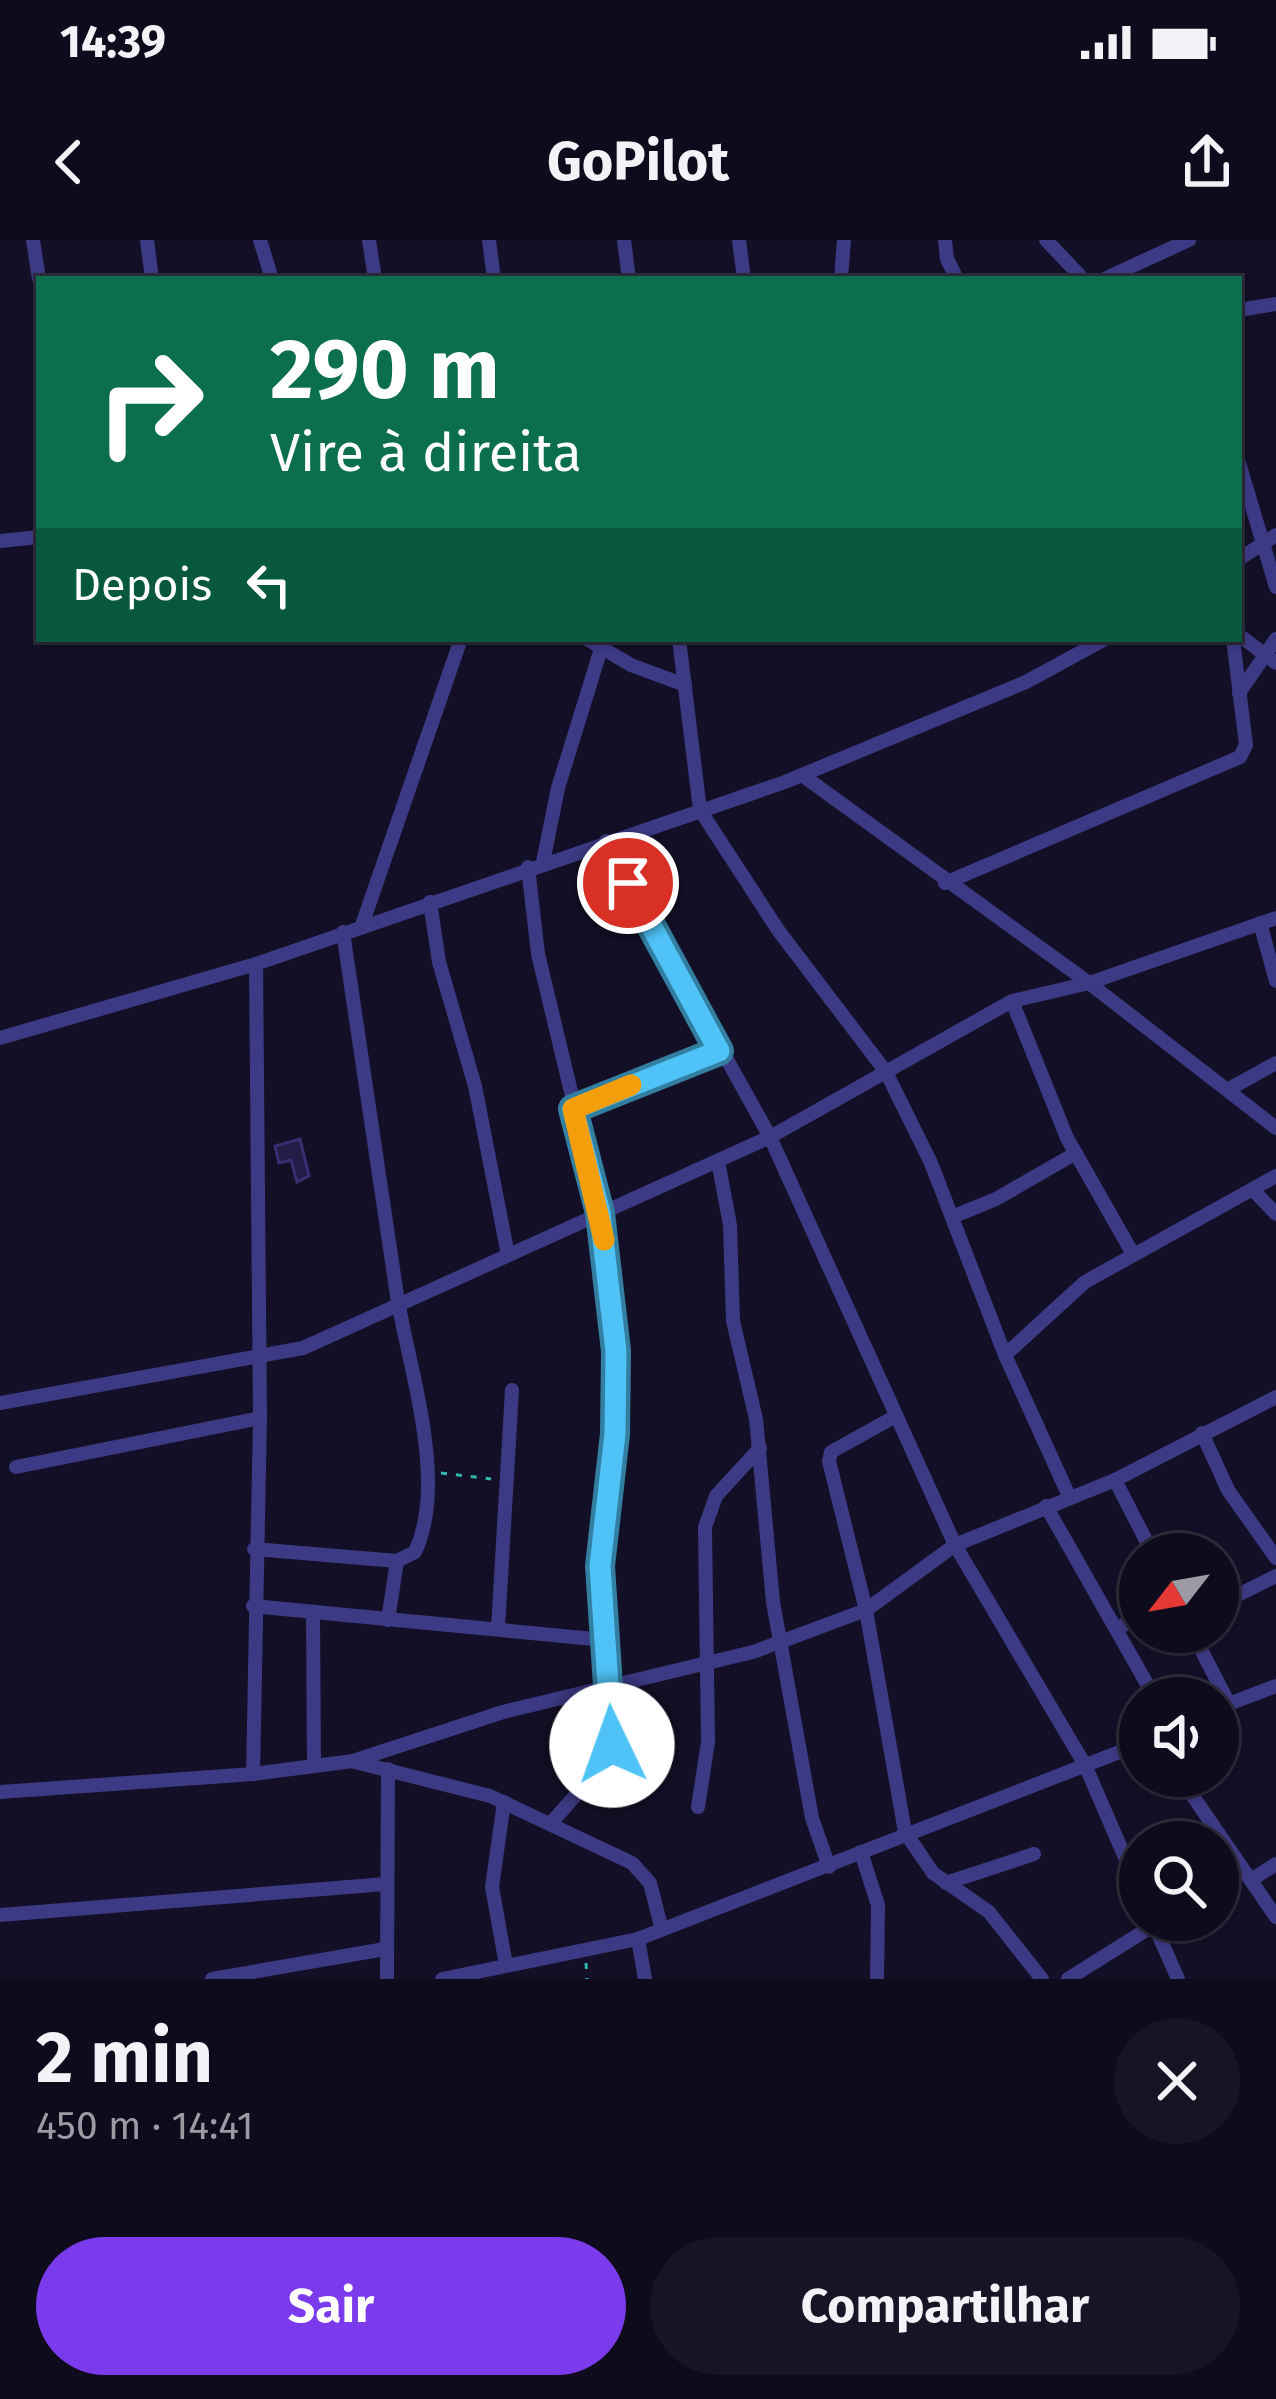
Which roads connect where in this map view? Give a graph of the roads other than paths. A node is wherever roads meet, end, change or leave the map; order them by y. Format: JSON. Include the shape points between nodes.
{"nodes":[{"id":1,"x":33,"y":240,"type":"edge"},
{"id":2,"x":148,"y":240,"type":"edge"},
{"id":3,"x":260,"y":240,"type":"edge"},
{"id":4,"x":369,"y":240,"type":"edge"},
{"id":5,"x":489,"y":240,"type":"edge"},
{"id":6,"x":624,"y":240,"type":"edge"},
{"id":7,"x":740,"y":240,"type":"edge"},
{"id":8,"x":844,"y":240,"type":"edge"},
{"id":9,"x":945,"y":240,"type":"edge"},
{"id":10,"x":1046,"y":240,"type":"edge"},
{"id":11,"x":1189,"y":240,"type":"edge"},
{"id":12,"x":1152,"y":248,"type":"edge"},
{"id":13,"x":39,"y":276,"type":"edge"},
{"id":14,"x":152,"y":276,"type":"edge"},
{"id":15,"x":271,"y":276,"type":"edge"},
{"id":16,"x":375,"y":276,"type":"edge"},
{"id":17,"x":494,"y":276,"type":"edge"},
{"id":18,"x":629,"y":276,"type":"edge"},
{"id":19,"x":744,"y":276,"type":"edge"},
{"id":20,"x":841,"y":276,"type":"edge"},
{"id":21,"x":956,"y":276,"type":"edge"},
{"id":22,"x":1080,"y":276,"type":"edge"},
{"id":23,"x":1109,"y":276,"type":"edge"},
{"id":24,"x":1276,"y":304,"type":"edge"},
{"id":25,"x":1242,"y":310,"type":"edge"},
{"id":26,"x":1242,"y":470,"type":"edge"},
{"id":27,"x":36,"y":537,"type":"edge"},
{"id":28,"x":1270,"y":538,"type":"edge"},
{"id":29,"x":0,"y":542,"type":"edge"},
{"id":30,"x":1242,"y":557,"type":"edge"},
{"id":31,"x":1276,"y":587,"type":"edge"},
{"id":32,"x":1276,"y":639,"type":"edge"},
{"id":33,"x":1242,"y":641,"type":"edge"},
{"id":34,"x":460,"y":642,"type":"edge"},
{"id":35,"x":679,"y":642,"type":"edge"},
{"id":36,"x":1098,"y":642,"type":"edge"},
{"id":37,"x":1236,"y":642,"type":"edge"},
{"id":38,"x":603,"y":645,"type":"edge"},
{"id":39,"x":1270,"y":659,"type":"edge"},
{"id":40,"x":685,"y":685,"type":"junction"},
{"id":41,"x":1239,"y":693,"type":"junction"},
{"id":42,"x":802,"y":775,"type":"junction"},
{"id":43,"x":700,"y":810,"type":"junction"},
{"id":44,"x":606,"y":841,"type":"junction"},
{"id":45,"x":536,"y":864,"type":"junction"},
{"id":46,"x":945,"y":883,"type":"junction"},
{"id":47,"x":430,"y":902,"type":"junction"},
{"id":48,"x":1276,"y":918,"type":"edge"},
{"id":49,"x":1260,"y":923,"type":"junction"},
{"id":50,"x":362,"y":926,"type":"junction"},
{"id":51,"x":344,"y":932,"type":"junction"},
{"id":52,"x":256,"y":964,"type":"junction"},
{"id":53,"x":1276,"y":981,"type":"edge"},
{"id":54,"x":1089,"y":983,"type":"junction"},
{"id":55,"x":1012,"y":1001,"type":"junction"},
{"id":56,"x":0,"y":1038,"type":"edge"},
{"id":57,"x":719,"y":1051,"type":"junction"},
{"id":58,"x":1276,"y":1063,"type":"edge"},
{"id":59,"x":886,"y":1072,"type":"junction"},
{"id":60,"x":1229,"y":1089,"type":"junction"},
{"id":61,"x":573,"y":1109,"type":"junction"},
{"id":62,"x":1276,"y":1128,"type":"edge"},
{"id":63,"x":770,"y":1137,"type":"junction"},
{"id":64,"x":1076,"y":1153,"type":"junction"},
{"id":65,"x":718,"y":1161,"type":"junction"},
{"id":66,"x":1276,"y":1176,"type":"edge"},
{"id":67,"x":1255,"y":1192,"type":"junction"},
{"id":68,"x":600,"y":1213,"type":"junction"},
{"id":69,"x":1276,"y":1214,"type":"edge"},
{"id":70,"x":952,"y":1217,"type":"junction"},
{"id":71,"x":1133,"y":1254,"type":"junction"},
{"id":72,"x":508,"y":1255,"type":"junction"},
{"id":73,"x":399,"y":1304,"type":"junction"},
{"id":74,"x":1005,"y":1355,"type":"junction"},
{"id":75,"x":257,"y":1358,"type":"junction"},
{"id":76,"x":512,"y":1390,"type":"dead end"},
{"id":77,"x":1276,"y":1397,"type":"edge"},
{"id":78,"x":0,"y":1402,"type":"edge"},
{"id":79,"x":896,"y":1416,"type":"junction"},
{"id":80,"x":260,"y":1418,"type":"junction"},
{"id":81,"x":1202,"y":1432,"type":"junction"},
{"id":82,"x":760,"y":1448,"type":"junction"},
{"id":83,"x":16,"y":1467,"type":"dead end"},
{"id":84,"x":1115,"y":1480,"type":"junction"},
{"id":85,"x":1069,"y":1496,"type":"junction"},
{"id":86,"x":1046,"y":1506,"type":"junction"},
{"id":87,"x":1142,"y":1533,"type":"edge"},
{"id":88,"x":955,"y":1545,"type":"junction"},
{"id":89,"x":254,"y":1550,"type":"junction"},
{"id":90,"x":1276,"y":1558,"type":"edge"},
{"id":91,"x":397,"y":1561,"type":"junction"},
{"id":92,"x":1276,"y":1576,"type":"edge"},
{"id":93,"x":1239,"y":1594,"type":"edge"},
{"id":94,"x":253,"y":1606,"type":"junction"},
{"id":95,"x":866,"y":1610,"type":"junction"},
{"id":96,"x":313,"y":1612,"type":"junction"},
{"id":97,"x":388,"y":1620,"type":"junction"},
{"id":98,"x":498,"y":1628,"type":"junction"},
{"id":99,"x":1118,"y":1628,"type":"joint"},
{"id":100,"x":604,"y":1640,"type":"junction"},
{"id":101,"x":781,"y":1642,"type":"junction"},
{"id":102,"x":704,"y":1666,"type":"junction"},
{"id":103,"x":1144,"y":1677,"type":"edge"},
{"id":104,"x":609,"y":1684,"type":"junction"},
{"id":105,"x":1276,"y":1686,"type":"edge"},
{"id":106,"x":1239,"y":1699,"type":"edge"},
{"id":107,"x":1119,"y":1752,"type":"edge"},
{"id":108,"x":353,"y":1761,"type":"junction"},
{"id":109,"x":314,"y":1765,"type":"junction"},
{"id":110,"x":1085,"y":1765,"type":"junction"},
{"id":111,"x":388,"y":1769,"type":"junction"},
{"id":112,"x":253,"y":1774,"type":"junction"},
{"id":113,"x":0,"y":1792,"type":"edge"},
{"id":114,"x":1194,"y":1797,"type":"edge"},
{"id":115,"x":504,"y":1802,"type":"junction"},
{"id":116,"x":698,"y":1807,"type":"dead end"},
{"id":117,"x":551,"y":1823,"type":"junction"},
{"id":118,"x":905,"y":1832,"type":"junction"},
{"id":119,"x":1119,"y":1844,"type":"edge"},
{"id":120,"x":861,"y":1852,"type":"junction"},
{"id":121,"x":1034,"y":1854,"type":"dead end"},
{"id":122,"x":1276,"y":1864,"type":"edge"},
{"id":123,"x":830,"y":1867,"type":"junction"},
{"id":124,"x":1251,"y":1880,"type":"junction"},
{"id":125,"x":946,"y":1883,"type":"junction"},
{"id":126,"x":386,"y":1884,"type":"junction"},
{"id":127,"x":0,"y":1916,"type":"edge"},
{"id":128,"x":1276,"y":1917,"type":"edge"},
{"id":129,"x":662,"y":1930,"type":"junction"},
{"id":130,"x":638,"y":1939,"type":"junction"},
{"id":131,"x":1126,"y":1941,"type":"edge"},
{"id":132,"x":1161,"y":1941,"type":"edge"},
{"id":133,"x":385,"y":1949,"type":"junction"},
{"id":134,"x":506,"y":1966,"type":"junction"},
{"id":135,"x":212,"y":1979,"type":"edge"},
{"id":136,"x":386,"y":1979,"type":"edge"},
{"id":137,"x":442,"y":1979,"type":"edge"},
{"id":138,"x":646,"y":1979,"type":"edge"},
{"id":139,"x":877,"y":1979,"type":"edge"},
{"id":140,"x":1042,"y":1979,"type":"edge"},
{"id":141,"x":1068,"y":1979,"type":"edge"},
{"id":142,"x":1178,"y":1979,"type":"edge"}],
"edges":[{"from":1,"to":13,"type":"street"},
{"from":2,"to":14,"type":"street"},
{"from":3,"to":15,"type":"street"},
{"from":4,"to":16,"type":"street"},
{"from":5,"to":17,"type":"street"},
{"from":6,"to":18,"type":"street"},
{"from":7,"to":19,"type":"street"},
{"from":8,"to":20,"type":"street"},
{"from":9,"to":21,"type":"street"},
{"from":10,"to":22,"type":"street"},
{"from":11,"to":12,"type":"street"},
{"from":12,"to":23,"type":"street"},
{"from":24,"to":25,"type":"street"},
{"from":26,"to":28,"type":"street"},
{"from":27,"to":29,"type":"street"},
{"from":28,"to":30,"type":"street"},
{"from":28,"to":31,"type":"street"},
{"from":32,"to":39,"type":"street"},
{"from":33,"to":39,"type":"street"},
{"from":34,"to":50,"type":"street"},
{"from":35,"to":40,"type":"street"},
{"from":36,"to":42,"type":"street","via":[[1026,682]]},
{"from":37,"to":41,"type":"street"},
{"from":38,"to":40,"type":"street"},
{"from":38,"to":45,"type":"street"},
{"from":39,"to":41,"type":"street"},
{"from":40,"to":43,"type":"street"},
{"from":41,"to":46,"type":"street","via":[[1246,745],[1240,757]]},
{"from":42,"to":43,"type":"street"},
{"from":42,"to":46,"type":"street"},
{"from":43,"to":44,"type":"street"},
{"from":43,"to":59,"type":"street","via":[[765,912]]},
{"from":44,"to":45,"type":"street"},
{"from":44,"to":57,"type":"street"},
{"from":45,"to":47,"type":"street"},
{"from":45,"to":61,"type":"street","via":[[538,954]]},
{"from":46,"to":54,"type":"street"},
{"from":47,"to":50,"type":"street"},
{"from":47,"to":72,"type":"street"},
{"from":48,"to":49,"type":"street"},
{"from":49,"to":53,"type":"street"},
{"from":49,"to":54,"type":"street"},
{"from":50,"to":51,"type":"street"},
{"from":51,"to":52,"type":"street"},
{"from":51,"to":73,"type":"street"},
{"from":52,"to":56,"type":"street"},
{"from":52,"to":75,"type":"street"},
{"from":54,"to":55,"type":"street"},
{"from":54,"to":60,"type":"street"},
{"from":55,"to":59,"type":"street"},
{"from":55,"to":64,"type":"street"},
{"from":57,"to":61,"type":"street"},
{"from":57,"to":63,"type":"street"},
{"from":58,"to":60,"type":"street"},
{"from":59,"to":63,"type":"street"},
{"from":59,"to":70,"type":"street"},
{"from":60,"to":62,"type":"street"},
{"from":61,"to":68,"type":"street"},
{"from":63,"to":65,"type":"street"},
{"from":63,"to":79,"type":"street"},
{"from":64,"to":70,"type":"street"},
{"from":64,"to":71,"type":"street"},
{"from":65,"to":68,"type":"street"},
{"from":65,"to":82,"type":"street","via":[[733,1321]]},
{"from":66,"to":67,"type":"street"},
{"from":67,"to":69,"type":"street"},
{"from":67,"to":71,"type":"street"},
{"from":68,"to":72,"type":"street"},
{"from":68,"to":100,"type":"street","via":[[616,1374],[602,1516]]},
{"from":70,"to":74,"type":"street"},
{"from":71,"to":74,"type":"street","via":[[1085,1282]]},
{"from":72,"to":73,"type":"street"},
{"from":73,"to":75,"type":"street","via":[[303,1348]]},
{"from":73,"to":91,"type":"street","via":[[427,1472],[421,1539]]},
{"from":74,"to":85,"type":"street"},
{"from":75,"to":78,"type":"street"},
{"from":75,"to":80,"type":"street"},
{"from":76,"to":98,"type":"street"},
{"from":77,"to":81,"type":"street"},
{"from":79,"to":88,"type":"street"},
{"from":79,"to":95,"type":"street","via":[[830,1452]]},
{"from":80,"to":83,"type":"street"},
{"from":80,"to":89,"type":"street"},
{"from":81,"to":84,"type":"street"},
{"from":81,"to":90,"type":"street","via":[[1228,1490]]},
{"from":82,"to":101,"type":"street"},
{"from":82,"to":102,"type":"street","via":[[709,1511]]},
{"from":84,"to":85,"type":"street"},
{"from":84,"to":87,"type":"street"},
{"from":85,"to":86,"type":"street"},
{"from":86,"to":88,"type":"street"},
{"from":86,"to":99,"type":"street"},
{"from":88,"to":95,"type":"street"},
{"from":88,"to":110,"type":"street"},
{"from":89,"to":91,"type":"street"},
{"from":89,"to":94,"type":"street"},
{"from":91,"to":97,"type":"street"},
{"from":92,"to":93,"type":"street"},
{"from":94,"to":96,"type":"street"},
{"from":94,"to":112,"type":"street"},
{"from":95,"to":101,"type":"street"},
{"from":95,"to":118,"type":"street"},
{"from":96,"to":97,"type":"street"},
{"from":96,"to":109,"type":"street"},
{"from":97,"to":98,"type":"street"},
{"from":98,"to":100,"type":"street"},
{"from":99,"to":103,"type":"street"},
{"from":100,"to":104,"type":"street"},
{"from":101,"to":102,"type":"street"},
{"from":101,"to":123,"type":"street","via":[[812,1818]]},
{"from":102,"to":104,"type":"street"},
{"from":102,"to":116,"type":"street","via":[[708,1742]]},
{"from":104,"to":108,"type":"street"},
{"from":104,"to":117,"type":"street","via":[[612,1745]]},
{"from":105,"to":106,"type":"street"},
{"from":107,"to":110,"type":"street"},
{"from":108,"to":109,"type":"street"},
{"from":108,"to":111,"type":"street"},
{"from":109,"to":112,"type":"street"},
{"from":110,"to":118,"type":"street"},
{"from":110,"to":119,"type":"street"},
{"from":111,"to":115,"type":"street"},
{"from":111,"to":126,"type":"street"},
{"from":112,"to":113,"type":"street"},
{"from":114,"to":124,"type":"street"},
{"from":115,"to":117,"type":"street"},
{"from":115,"to":134,"type":"street","via":[[492,1887]]},
{"from":117,"to":129,"type":"street","via":[[640,1868]]},
{"from":118,"to":120,"type":"street"},
{"from":118,"to":125,"type":"street"},
{"from":120,"to":123,"type":"street"},
{"from":120,"to":139,"type":"street","via":[[880,1921]]},
{"from":121,"to":125,"type":"street"},
{"from":122,"to":124,"type":"street"},
{"from":123,"to":129,"type":"street"},
{"from":124,"to":128,"type":"street"},
{"from":125,"to":140,"type":"street","via":[[989,1912]]},
{"from":126,"to":127,"type":"street"},
{"from":126,"to":133,"type":"street"},
{"from":129,"to":130,"type":"street"},
{"from":130,"to":134,"type":"street"},
{"from":130,"to":138,"type":"street"},
{"from":131,"to":141,"type":"street"},
{"from":132,"to":142,"type":"street"},
{"from":133,"to":135,"type":"street"},
{"from":133,"to":136,"type":"street"},
{"from":134,"to":137,"type":"street"}]}
